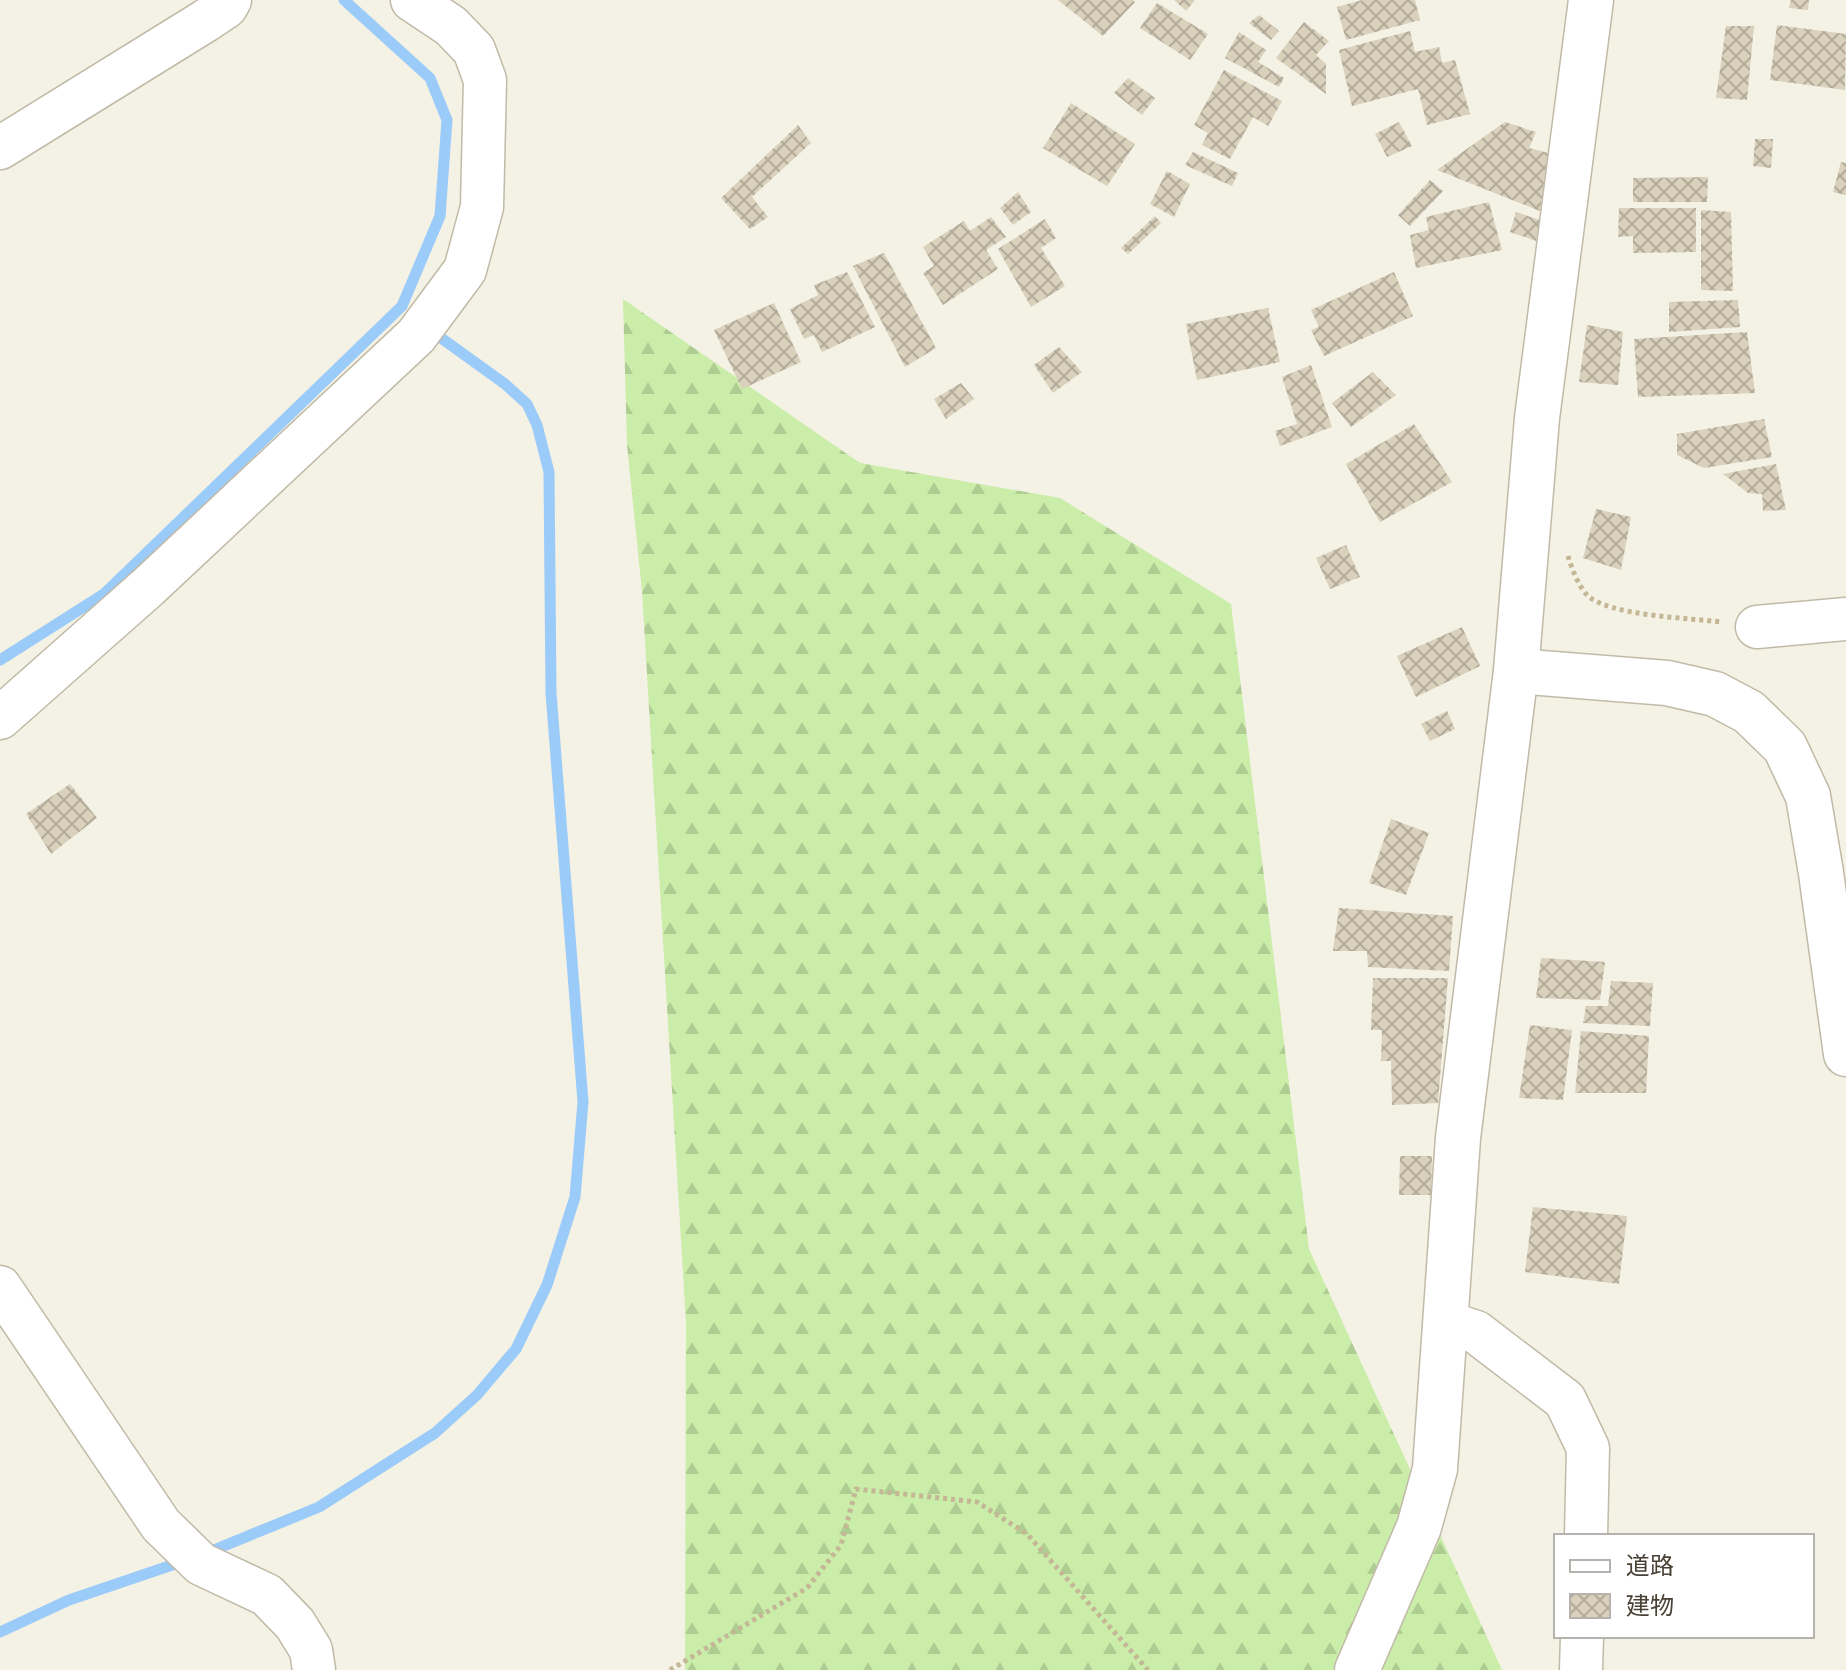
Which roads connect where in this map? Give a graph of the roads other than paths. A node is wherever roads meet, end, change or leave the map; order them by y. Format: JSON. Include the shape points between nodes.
{"nodes":[{"id":1,"x":412,"y":0,"type":"edge"},
{"id":2,"x":1591,"y":0,"type":"edge"},
{"id":3,"x":215,"y":2,"type":"edge"},
{"id":4,"x":0,"y":148,"type":"edge"},
{"id":5,"x":1846,"y":619,"type":"edge"},
{"id":6,"x":1757,"y":627,"type":"road end"},
{"id":7,"x":1516,"y":671,"type":"junction"},
{"id":8,"x":0,"y":718,"type":"edge"},
{"id":9,"x":1846,"y":1054,"type":"edge"},
{"id":10,"x":0,"y":1287,"type":"edge"},
{"id":11,"x":1446,"y":1322,"type":"junction"},
{"id":12,"x":1586,"y":1534,"type":"edge"},
{"id":13,"x":1582,"y":1638,"type":"edge"},
{"id":14,"x":314,"y":1670,"type":"edge"},
{"id":15,"x":1357,"y":1670,"type":"edge"},
{"id":16,"x":1581,"y":1670,"type":"edge"}],
"edges":[{"from":1,"to":8,"type":"street","via":[[451,26],[474,50],[485,80],[482,207],[465,270],[426,325],[147,588]]},
{"from":2,"to":7,"type":"street","via":[[1534,441]]},
{"from":3,"to":4,"type":"street"},
{"from":5,"to":6,"type":"street"},
{"from":7,"to":9,"type":"street","via":[[1667,683],[1715,694],[1749,712],[1785,747],[1808,796]]},
{"from":7,"to":11,"type":"street","via":[[1458,1138]]},
{"from":10,"to":14,"type":"street","via":[[161,1525],[194,1556],[267,1595],[295,1624],[311,1650]]},
{"from":11,"to":12,"type":"street","via":[[1476,1332],[1565,1400],[1588,1448]]},
{"from":11,"to":15,"type":"street","via":[[1435,1469],[1419,1527]]},
{"from":13,"to":16,"type":"street"}]}
